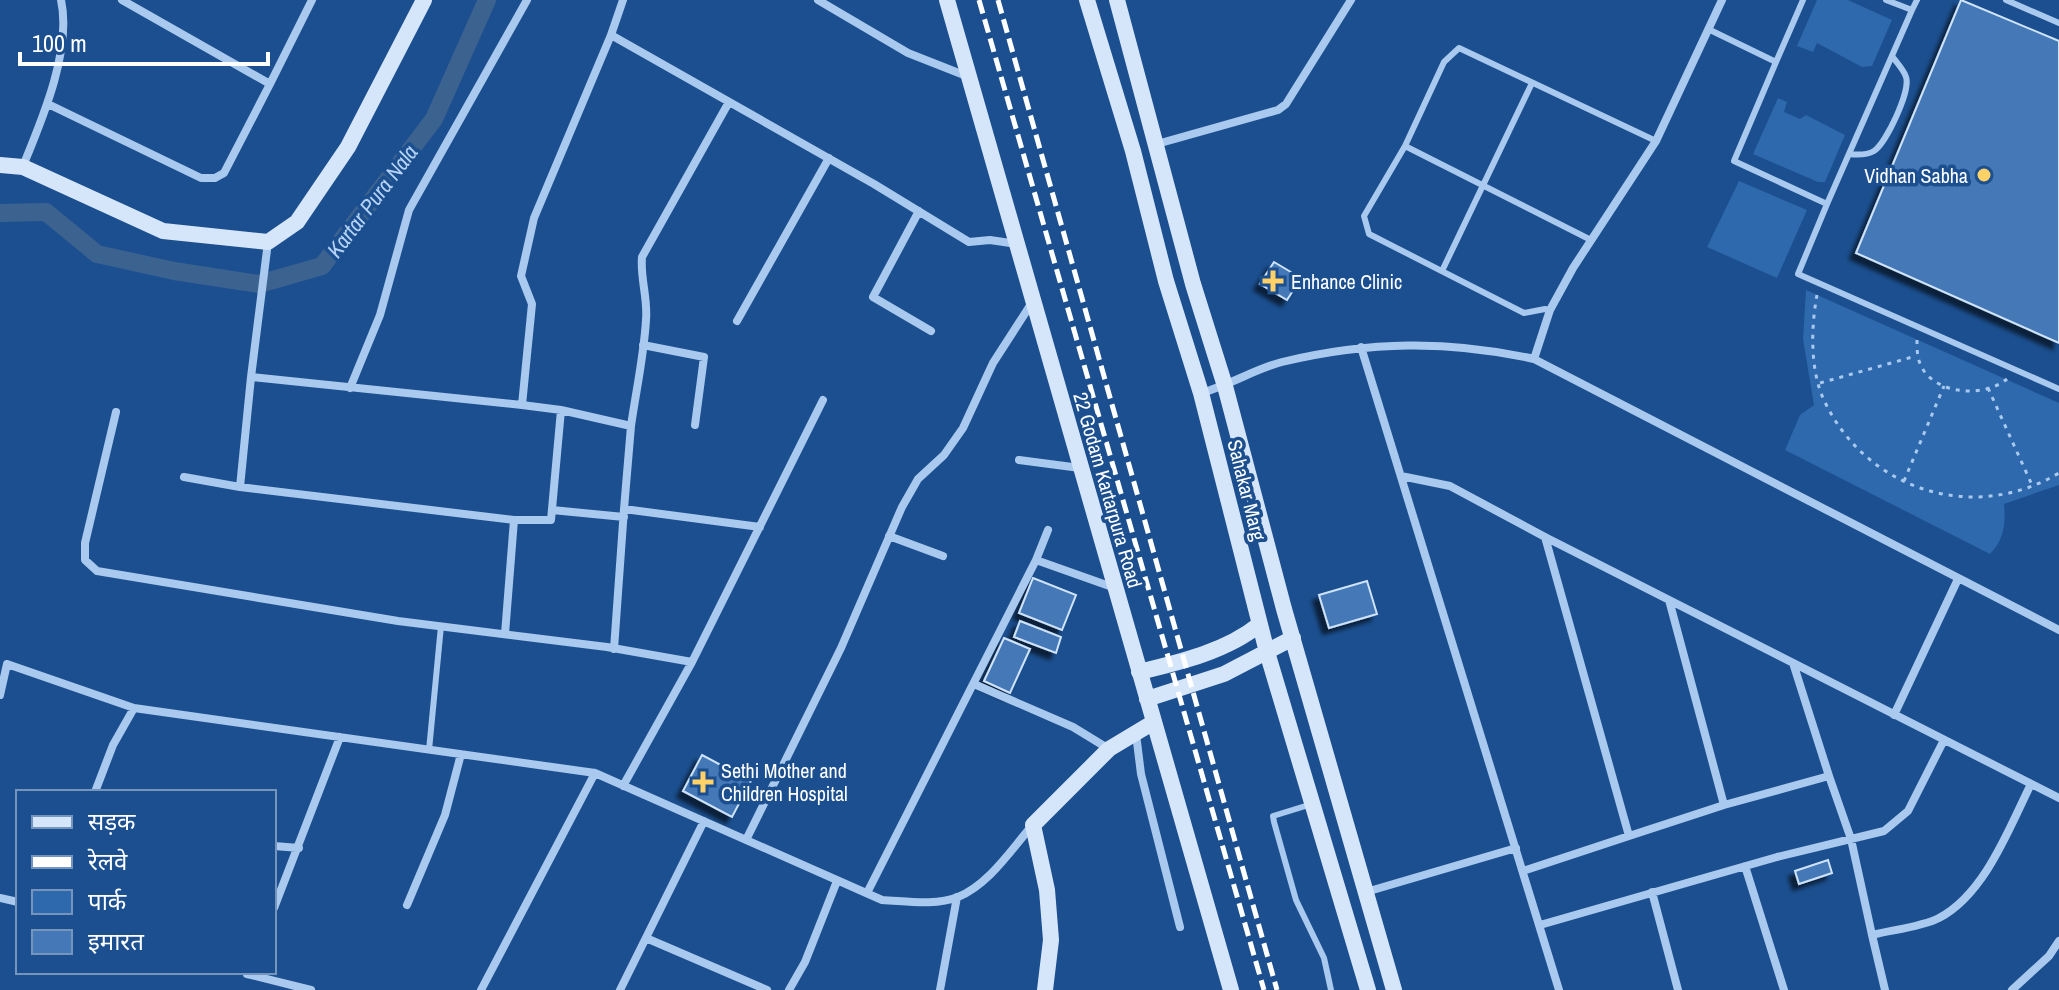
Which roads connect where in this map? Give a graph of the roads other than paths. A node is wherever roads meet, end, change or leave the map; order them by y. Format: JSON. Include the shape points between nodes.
{"nodes":[{"id":1,"x":61,"y":0,"type":"edge"},
{"id":2,"x":122,"y":0,"type":"edge"},
{"id":3,"x":312,"y":0,"type":"edge"},
{"id":4,"x":424,"y":0,"type":"edge"},
{"id":5,"x":527,"y":0,"type":"edge"},
{"id":6,"x":623,"y":0,"type":"edge"},
{"id":7,"x":818,"y":0,"type":"edge"},
{"id":8,"x":947,"y":0,"type":"edge"},
{"id":9,"x":1087,"y":0,"type":"edge"},
{"id":10,"x":1117,"y":0,"type":"edge"},
{"id":11,"x":1351,"y":0,"type":"edge"},
{"id":12,"x":1722,"y":0,"type":"edge"},
{"id":13,"x":1803,"y":0,"type":"edge"},
{"id":14,"x":1886,"y":0,"type":"edge"},
{"id":15,"x":1917,"y":0,"type":"edge"},
{"id":16,"x":2006,"y":0,"type":"edge"},
{"id":17,"x":1912,"y":10,"type":"junction"},
{"id":18,"x":2059,"y":23,"type":"edge"},
{"id":19,"x":1708,"y":29,"type":"junction"},
{"id":20,"x":611,"y":35,"type":"junction"},
{"id":21,"x":1892,"y":56,"type":"junction"},
{"id":22,"x":1776,"y":62,"type":"junction"},
{"id":23,"x":970,"y":77,"type":"junction"},
{"id":24,"x":1532,"y":83,"type":"junction"},
{"id":25,"x":270,"y":84,"type":"junction"},
{"id":26,"x":729,"y":102,"type":"junction"},
{"id":27,"x":48,"y":104,"type":"junction"},
{"id":28,"x":1656,"y":141,"type":"junction"},
{"id":29,"x":1157,"y":144,"type":"junction"},
{"id":30,"x":1405,"y":146,"type":"junction"},
{"id":31,"x":1849,"y":154,"type":"junction"},
{"id":32,"x":829,"y":158,"type":"junction"},
{"id":33,"x":0,"y":165,"type":"edge"},
{"id":34,"x":23,"y":167,"type":"junction"},
{"id":35,"x":1483,"y":186,"type":"junction"},
{"id":36,"x":1827,"y":204,"type":"junction"},
{"id":37,"x":919,"y":211,"type":"junction"},
{"id":38,"x":1591,"y":240,"type":"junction"},
{"id":39,"x":1017,"y":244,"type":"junction"},
{"id":40,"x":268,"y":248,"type":"junction"},
{"id":41,"x":1442,"y":271,"type":"junction"},
{"id":42,"x":1033,"y":301,"type":"junction"},
{"id":43,"x":1550,"y":310,"type":"junction"},
{"id":44,"x":737,"y":321,"type":"dead end"},
{"id":45,"x":931,"y":331,"type":"dead end"},
{"id":46,"x":643,"y":345,"type":"junction"},
{"id":47,"x":1361,"y":347,"type":"junction"},
{"id":48,"x":1534,"y":359,"type":"junction"},
{"id":49,"x":251,"y":377,"type":"junction"},
{"id":50,"x":1225,"y":386,"type":"junction"},
{"id":51,"x":350,"y":388,"type":"junction"},
{"id":52,"x":2059,"y":389,"type":"edge"},
{"id":53,"x":1201,"y":393,"type":"junction"},
{"id":54,"x":823,"y":400,"type":"dead end"},
{"id":55,"x":522,"y":405,"type":"junction"},
{"id":56,"x":561,"y":410,"type":"junction"},
{"id":57,"x":116,"y":412,"type":"dead end"},
{"id":58,"x":695,"y":425,"type":"dead end"},
{"id":59,"x":631,"y":426,"type":"junction"},
{"id":60,"x":1019,"y":460,"type":"dead end"},
{"id":61,"x":1081,"y":468,"type":"junction"},
{"id":62,"x":1401,"y":476,"type":"junction"},
{"id":63,"x":184,"y":477,"type":"dead end"},
{"id":64,"x":240,"y":487,"type":"junction"},
{"id":65,"x":552,"y":510,"type":"junction"},
{"id":66,"x":624,"y":513,"type":"junction"},
{"id":67,"x":514,"y":520,"type":"junction"},
{"id":68,"x":760,"y":527,"type":"junction"},
{"id":69,"x":1048,"y":530,"type":"dead end"},
{"id":70,"x":889,"y":536,"type":"junction"},
{"id":71,"x":1545,"y":537,"type":"junction"},
{"id":72,"x":943,"y":556,"type":"dead end"},
{"id":73,"x":1036,"y":560,"type":"junction"},
{"id":74,"x":1958,"y":579,"type":"junction"},
{"id":75,"x":1115,"y":588,"type":"junction"},
{"id":76,"x":1669,"y":600,"type":"junction"},
{"id":77,"x":1260,"y":624,"type":"junction"},
{"id":78,"x":441,"y":626,"type":"junction"},
{"id":79,"x":2059,"y":630,"type":"edge"},
{"id":80,"x":505,"y":634,"type":"junction"},
{"id":81,"x":1293,"y":638,"type":"junction"},
{"id":82,"x":614,"y":649,"type":"junction"},
{"id":83,"x":1267,"y":652,"type":"junction"},
{"id":84,"x":692,"y":662,"type":"junction"},
{"id":85,"x":1793,"y":663,"type":"junction"},
{"id":86,"x":1139,"y":672,"type":"junction"},
{"id":87,"x":974,"y":684,"type":"junction"},
{"id":88,"x":0,"y":695,"type":"edge"},
{"id":89,"x":1147,"y":699,"type":"junction"},
{"id":90,"x":134,"y":708,"type":"junction"},
{"id":91,"x":1894,"y":715,"type":"junction"},
{"id":92,"x":1154,"y":722,"type":"junction"},
{"id":93,"x":1136,"y":734,"type":"junction"},
{"id":94,"x":340,"y":737,"type":"junction"},
{"id":95,"x":1944,"y":740,"type":"junction"},
{"id":96,"x":1109,"y":749,"type":"junction"},
{"id":97,"x":429,"y":750,"type":"junction"},
{"id":98,"x":461,"y":754,"type":"junction"},
{"id":99,"x":595,"y":773,"type":"junction"},
{"id":100,"x":1829,"y":776,"type":"junction"},
{"id":101,"x":2031,"y":784,"type":"junction"},
{"id":102,"x":623,"y":786,"type":"junction"},
{"id":103,"x":96,"y":790,"type":"edge"},
{"id":104,"x":2059,"y":798,"type":"edge"},
{"id":105,"x":1314,"y":804,"type":"junction"},
{"id":106,"x":1724,"y":805,"type":"junction"},
{"id":107,"x":704,"y":821,"type":"junction"},
{"id":108,"x":1033,"y":825,"type":"junction"},
{"id":109,"x":1629,"y":836,"type":"junction"},
{"id":110,"x":1851,"y":839,"type":"junction"},
{"id":111,"x":746,"y":840,"type":"junction"},
{"id":112,"x":276,"y":846,"type":"edge"},
{"id":113,"x":299,"y":848,"type":"junction"},
{"id":114,"x":1516,"y":848,"type":"junction"},
{"id":115,"x":1745,"y":866,"type":"junction"},
{"id":116,"x":1523,"y":871,"type":"junction"},
{"id":117,"x":837,"y":881,"type":"junction"},
{"id":118,"x":1366,"y":892,"type":"junction"},
{"id":119,"x":1652,"y":892,"type":"junction"},
{"id":120,"x":867,"y":893,"type":"junction"},
{"id":121,"x":957,"y":897,"type":"junction"},
{"id":122,"x":276,"y":903,"type":"edge"},
{"id":123,"x":407,"y":905,"type":"dead end"},
{"id":124,"x":1540,"y":925,"type":"junction"},
{"id":125,"x":1180,"y":927,"type":"dead end"},
{"id":126,"x":1872,"y":935,"type":"junction"},
{"id":127,"x":646,"y":938,"type":"junction"},
{"id":128,"x":2059,"y":941,"type":"edge"},
{"id":129,"x":249,"y":974,"type":"edge"},
{"id":130,"x":311,"y":990,"type":"edge"},
{"id":131,"x":481,"y":990,"type":"edge"},
{"id":132,"x":620,"y":990,"type":"edge"},
{"id":133,"x":767,"y":990,"type":"edge"},
{"id":134,"x":789,"y":990,"type":"edge"},
{"id":135,"x":940,"y":990,"type":"edge"},
{"id":136,"x":1045,"y":990,"type":"edge"},
{"id":137,"x":1231,"y":990,"type":"edge"},
{"id":138,"x":1331,"y":990,"type":"edge"},
{"id":139,"x":1368,"y":990,"type":"edge"},
{"id":140,"x":1394,"y":990,"type":"edge"},
{"id":141,"x":1559,"y":990,"type":"edge"},
{"id":142,"x":1678,"y":990,"type":"edge"},
{"id":143,"x":1784,"y":990,"type":"edge"},
{"id":144,"x":1885,"y":990,"type":"edge"},
{"id":145,"x":2012,"y":990,"type":"edge"}],
"edges":[{"from":1,"to":27,"type":"street","via":[[64,15]]},
{"from":2,"to":25,"type":"street"},
{"from":3,"to":25,"type":"street"},
{"from":4,"to":40,"type":"street","via":[[348,147],[297,222]]},
{"from":5,"to":51,"type":"street","via":[[409,210],[380,315]]},
{"from":6,"to":20,"type":"street"},
{"from":7,"to":23,"type":"street","via":[[908,53]]},
{"from":8,"to":23,"type":"street","name":"22 Godam Kartarpura Road"},
{"from":9,"to":53,"type":"street","name":"Sahakar Marg"},
{"from":10,"to":29,"type":"street","name":"Sahakar Marg"},
{"from":11,"to":29,"type":"street","via":[[1278,110]]},
{"from":12,"to":19,"type":"street"},
{"from":13,"to":22,"type":"lane"},
{"from":14,"to":17,"type":"lane"},
{"from":15,"to":17,"type":"lane"},
{"from":16,"to":18,"type":"lane"},
{"from":17,"to":21,"type":"lane"},
{"from":19,"to":22,"type":"lane"},
{"from":19,"to":28,"type":"street"},
{"from":20,"to":26,"type":"street"},
{"from":20,"to":55,"type":"street","via":[[534,218],[521,276],[532,304]]},
{"from":21,"to":31,"type":"lane"},
{"from":21,"to":31,"type":"lane","via":[[1906,77],[1906,90],[1886,138],[1874,151]]},
{"from":22,"to":36,"type":"lane","via":[[1734,161]]},
{"from":23,"to":39,"type":"street","name":"22 Godam Kartarpura Road"},
{"from":24,"to":28,"type":"lane"},
{"from":24,"to":30,"type":"lane","via":[[1459,48],[1444,62]]},
{"from":24,"to":35,"type":"lane"},
{"from":25,"to":27,"type":"street","via":[[224,173],[215,178],[201,178]]},
{"from":26,"to":32,"type":"street"},
{"from":26,"to":46,"type":"street","via":[[642,257],[647,317]]},
{"from":27,"to":34,"type":"street"},
{"from":28,"to":38,"type":"street"},
{"from":29,"to":50,"type":"street","name":"Sahakar Marg"},
{"from":30,"to":35,"type":"lane"},
{"from":30,"to":41,"type":"lane","via":[[1364,216],[1369,234]]},
{"from":31,"to":36,"type":"lane"},
{"from":32,"to":37,"type":"street"},
{"from":32,"to":44,"type":"street"},
{"from":33,"to":34,"type":"street"},
{"from":34,"to":40,"type":"street","via":[[163,231]]},
{"from":35,"to":38,"type":"lane"},
{"from":35,"to":41,"type":"lane"},
{"from":36,"to":52,"type":"lane","via":[[1798,274]]},
{"from":37,"to":39,"type":"street","via":[[969,242]]},
{"from":37,"to":45,"type":"street","via":[[873,297]]},
{"from":38,"to":43,"type":"street"},
{"from":39,"to":42,"type":"street","name":"22 Godam Kartarpura Road"},
{"from":40,"to":49,"type":"street"},
{"from":41,"to":43,"type":"lane","via":[[1524,313]]},
{"from":42,"to":61,"type":"street","name":"22 Godam Kartarpura Road"},
{"from":42,"to":70,"type":"street","via":[[993,363],[963,428],[918,479]]},
{"from":43,"to":48,"type":"street"},
{"from":46,"to":58,"type":"street","via":[[704,357]]},
{"from":46,"to":59,"type":"street"},
{"from":47,"to":48,"type":"street","via":[[1485,348]]},
{"from":47,"to":50,"type":"street","via":[[1279,363]]},
{"from":47,"to":62,"type":"street"},
{"from":48,"to":74,"type":"street"},
{"from":49,"to":51,"type":"street"},
{"from":49,"to":64,"type":"street"},
{"from":50,"to":53,"type":"street"},
{"from":50,"to":81,"type":"street","name":"Sahakar Marg"},
{"from":51,"to":55,"type":"street"},
{"from":53,"to":77,"type":"street","name":"Sahakar Marg"},
{"from":54,"to":68,"type":"street"},
{"from":55,"to":56,"type":"street"},
{"from":56,"to":59,"type":"street"},
{"from":56,"to":65,"type":"street"},
{"from":57,"to":78,"type":"street","via":[[85,543],[85,560],[97,571]]},
{"from":59,"to":66,"type":"street"},
{"from":60,"to":61,"type":"street"},
{"from":61,"to":75,"type":"street","name":"22 Godam Kartarpura Road"},
{"from":62,"to":71,"type":"street","via":[[1450,486]]},
{"from":62,"to":114,"type":"street"},
{"from":63,"to":64,"type":"street"},
{"from":64,"to":67,"type":"street"},
{"from":65,"to":66,"type":"street"},
{"from":65,"to":67,"type":"street","via":[[551,520]]},
{"from":66,"to":68,"type":"street"},
{"from":66,"to":82,"type":"street"},
{"from":67,"to":80,"type":"street"},
{"from":68,"to":84,"type":"street"},
{"from":69,"to":73,"type":"street"},
{"from":70,"to":72,"type":"street"},
{"from":70,"to":111,"type":"street","via":[[841,648]]},
{"from":71,"to":76,"type":"street"},
{"from":71,"to":109,"type":"street"},
{"from":73,"to":75,"type":"street"},
{"from":73,"to":87,"type":"street"},
{"from":74,"to":79,"type":"street"},
{"from":74,"to":91,"type":"street"},
{"from":75,"to":86,"type":"street","name":"22 Godam Kartarpura Road"},
{"from":76,"to":85,"type":"street"},
{"from":76,"to":106,"type":"street"},
{"from":77,"to":83,"type":"street","name":"Sahakar Marg"},
{"from":77,"to":86,"type":"street","via":[[1228,644]]},
{"from":78,"to":80,"type":"street"},
{"from":78,"to":97,"type":"lane"},
{"from":80,"to":82,"type":"street"},
{"from":81,"to":83,"type":"street"},
{"from":81,"to":118,"type":"street","name":"Sahakar Marg"},
{"from":82,"to":84,"type":"street"},
{"from":83,"to":89,"type":"street","via":[[1224,674]]},
{"from":83,"to":105,"type":"street","name":"Sahakar Marg"},
{"from":84,"to":102,"type":"street"},
{"from":85,"to":91,"type":"street"},
{"from":85,"to":100,"type":"street"},
{"from":86,"to":89,"type":"street","name":"22 Godam Kartarpura Road"},
{"from":87,"to":96,"type":"street","via":[[1073,727]]},
{"from":87,"to":120,"type":"street"},
{"from":88,"to":90,"type":"street","via":[[7,664]]},
{"from":89,"to":92,"type":"street","name":"22 Godam Kartarpura Road"},
{"from":90,"to":94,"type":"street"},
{"from":90,"to":103,"type":"street"},
{"from":91,"to":95,"type":"street"},
{"from":92,"to":93,"type":"street"},
{"from":92,"to":137,"type":"street","name":"22 Godam Kartarpura Road"},
{"from":93,"to":96,"type":"street"},
{"from":93,"to":125,"type":"street","via":[[1141,774]]},
{"from":94,"to":97,"type":"street"},
{"from":94,"to":113,"type":"street"},
{"from":95,"to":101,"type":"street"},
{"from":95,"to":110,"type":"street","via":[[1908,811],[1884,831]]},
{"from":96,"to":108,"type":"street"},
{"from":97,"to":98,"type":"street"},
{"from":98,"to":99,"type":"street"},
{"from":98,"to":123,"type":"street","via":[[445,815]]},
{"from":99,"to":102,"type":"street"},
{"from":99,"to":131,"type":"street"},
{"from":100,"to":106,"type":"street"},
{"from":100,"to":110,"type":"street"},
{"from":101,"to":104,"type":"street"},
{"from":101,"to":126,"type":"street","via":[[1993,862],[1964,898],[1938,918]]},
{"from":102,"to":107,"type":"street"},
{"from":105,"to":138,"type":"lane","via":[[1273,816],[1296,900],[1324,958]]},
{"from":105,"to":139,"type":"street","name":"Sahakar Marg"},
{"from":106,"to":109,"type":"street"},
{"from":107,"to":111,"type":"street"},
{"from":107,"to":127,"type":"street"},
{"from":108,"to":121,"type":"street","via":[[984,881]]},
{"from":108,"to":136,"type":"street","via":[[1051,940]]},
{"from":109,"to":116,"type":"street"},
{"from":110,"to":115,"type":"street"},
{"from":110,"to":126,"type":"street"},
{"from":111,"to":117,"type":"street"},
{"from":112,"to":113,"type":"street"},
{"from":113,"to":122,"type":"street"},
{"from":114,"to":116,"type":"street"},
{"from":114,"to":118,"type":"street"},
{"from":115,"to":119,"type":"street"},
{"from":115,"to":143,"type":"street"},
{"from":116,"to":124,"type":"street"},
{"from":117,"to":120,"type":"street"},
{"from":117,"to":134,"type":"street"},
{"from":118,"to":140,"type":"street","name":"Sahakar Marg"},
{"from":119,"to":124,"type":"street"},
{"from":119,"to":142,"type":"street"},
{"from":120,"to":121,"type":"street","via":[[882,900]]},
{"from":121,"to":135,"type":"street"},
{"from":124,"to":141,"type":"street"},
{"from":126,"to":144,"type":"street"},
{"from":127,"to":132,"type":"street"},
{"from":127,"to":133,"type":"street"},
{"from":128,"to":145,"type":"street"},
{"from":129,"to":130,"type":"street"}]}
